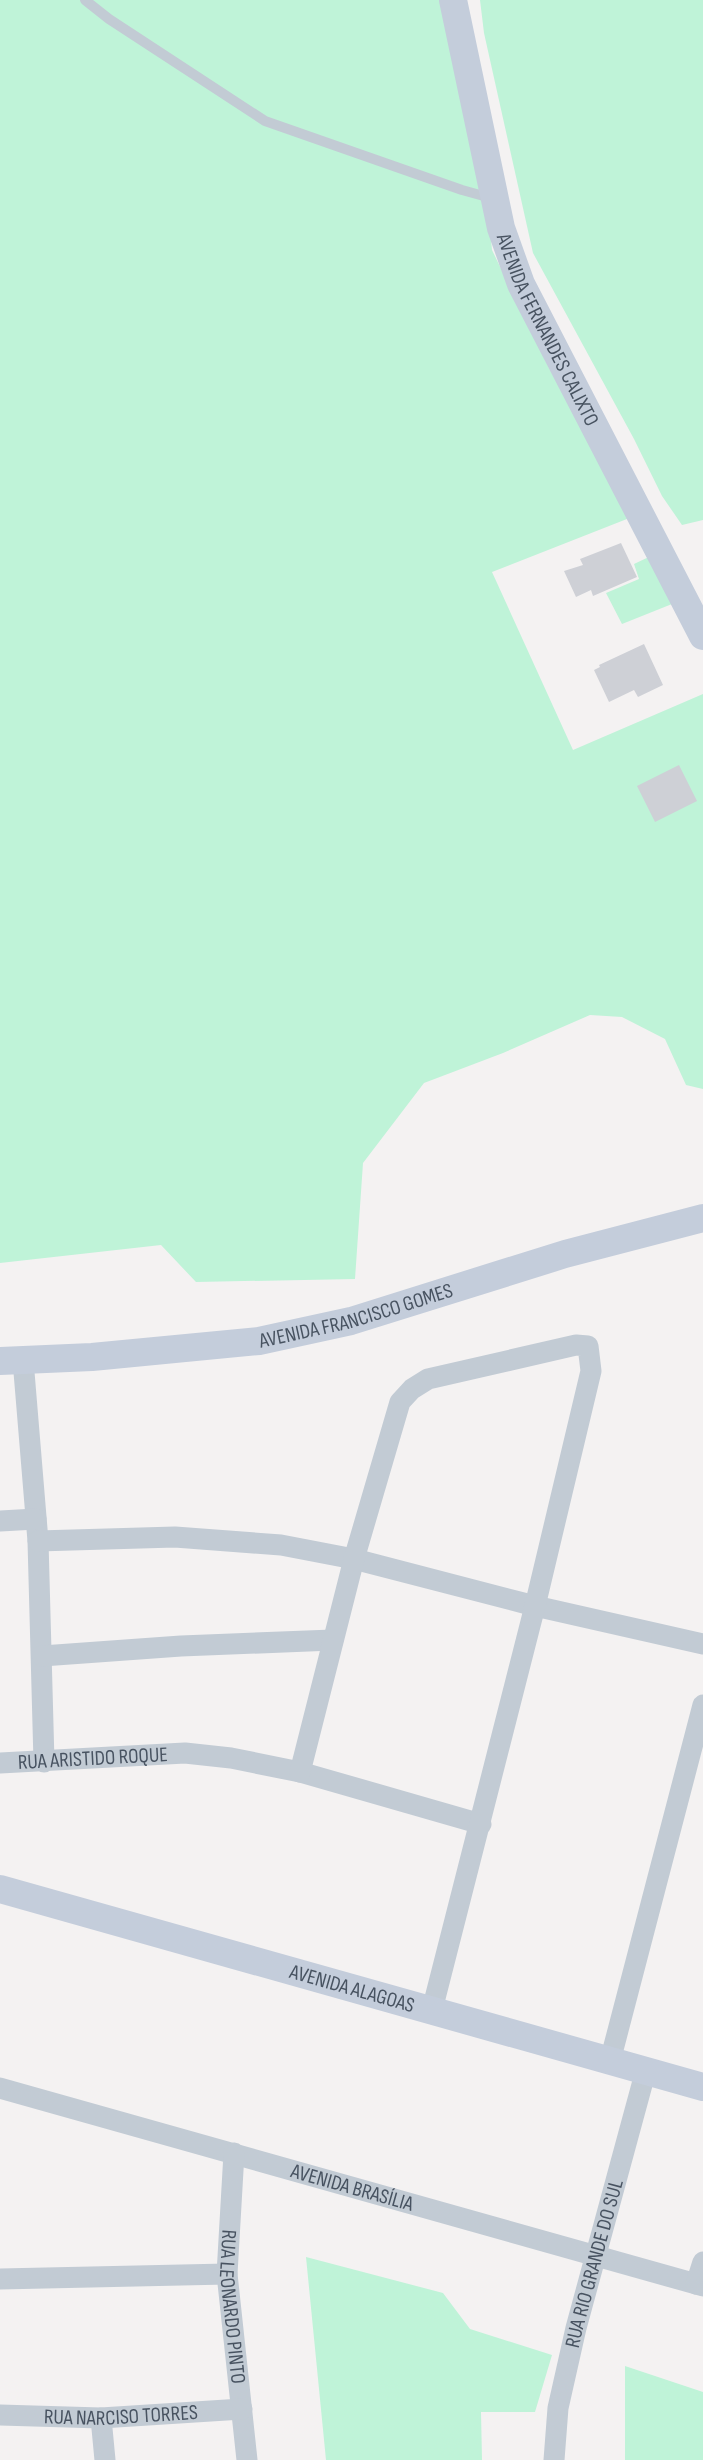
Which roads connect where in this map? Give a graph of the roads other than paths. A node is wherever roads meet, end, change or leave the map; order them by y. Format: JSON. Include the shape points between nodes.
{"nodes":[{"id":1,"x":85,"y":0,"type":"edge"},
{"id":2,"x":453,"y":0,"type":"edge"},
{"id":3,"x":495,"y":199,"type":"junction"},
{"id":4,"x":703,"y":636,"type":"edge"},
{"id":5,"x":703,"y":1217,"type":"edge"},
{"id":6,"x":12,"y":1360,"type":"edge"},
{"id":7,"x":36,"y":1519,"type":"junction"},
{"id":8,"x":0,"y":1521,"type":"edge"},
{"id":9,"x":38,"y":1541,"type":"junction"},
{"id":10,"x":354,"y":1559,"type":"junction"},
{"id":11,"x":536,"y":1606,"type":"junction"},
{"id":12,"x":334,"y":1640,"type":"junction"},
{"id":13,"x":703,"y":1644,"type":"edge"},
{"id":14,"x":42,"y":1656,"type":"junction"},
{"id":15,"x":703,"y":1705,"type":"edge"},
{"id":16,"x":44,"y":1762,"type":"junction"},
{"id":17,"x":0,"y":1763,"type":"edge"},
{"id":18,"x":300,"y":1772,"type":"junction"},
{"id":19,"x":481,"y":1824,"type":"junction"},
{"id":20,"x":0,"y":1889,"type":"edge"},
{"id":21,"x":432,"y":2010,"type":"junction"},
{"id":22,"x":610,"y":2061,"type":"junction"},
{"id":23,"x":646,"y":2070,"type":"junction"},
{"id":24,"x":703,"y":2087,"type":"edge"},
{"id":25,"x":0,"y":2088,"type":"edge"},
{"id":26,"x":234,"y":2153,"type":"junction"},
{"id":27,"x":595,"y":2256,"type":"junction"},
{"id":28,"x":703,"y":2262,"type":"edge"},
{"id":29,"x":227,"y":2274,"type":"junction"},
{"id":30,"x":0,"y":2279,"type":"edge"},
{"id":31,"x":700,"y":2285,"type":"edge"},
{"id":32,"x":242,"y":2409,"type":"junction"},
{"id":33,"x":0,"y":2415,"type":"edge"},
{"id":34,"x":101,"y":2418,"type":"junction"},
{"id":35,"x":105,"y":2460,"type":"edge"},
{"id":36,"x":247,"y":2460,"type":"edge"},
{"id":37,"x":554,"y":2460,"type":"edge"}],
"edges":[{"from":1,"to":3,"type":"lane","via":[[265,121]]},
{"from":2,"to":3,"type":"street","name":"AVENIDA FERNANDES CALIXTO"},
{"from":3,"to":4,"type":"street","name":"AVENIDA FERNANDES CALIXTO","via":[[521,284]]},
{"from":5,"to":6,"type":"street","name":"AVENIDA FRANCISCO GOMES","via":[[299,1333],[190,1348]]},
{"from":6,"to":7,"type":"street"},
{"from":7,"to":8,"type":"street"},
{"from":7,"to":9,"type":"street"},
{"from":9,"to":10,"type":"street","via":[[175,1537],[281,1545]]},
{"from":9,"to":14,"type":"street"},
{"from":10,"to":11,"type":"street"},
{"from":10,"to":11,"type":"street","via":[[400,1402],[412,1389],[428,1379],[588,1346],[591,1371]]},
{"from":10,"to":12,"type":"street"},
{"from":11,"to":13,"type":"street"},
{"from":11,"to":19,"type":"street"},
{"from":12,"to":14,"type":"street"},
{"from":12,"to":18,"type":"street"},
{"from":14,"to":16,"type":"street"},
{"from":15,"to":22,"type":"street"},
{"from":16,"to":17,"type":"street","name":"RUA ARISTIDO ROQUE"},
{"from":16,"to":18,"type":"street","name":"RUA ARISTIDO ROQUE","via":[[185,1753]]},
{"from":18,"to":19,"type":"street","name":"RUA ARISTIDO ROQUE"},
{"from":19,"to":21,"type":"street"},
{"from":20,"to":21,"type":"street","name":"AVENIDA ALAGOAS"},
{"from":21,"to":22,"type":"street","name":"AVENIDA ALAGOAS"},
{"from":22,"to":23,"type":"street","name":"AVENIDA ALAGOAS"},
{"from":23,"to":24,"type":"street","name":"AVENIDA ALAGOAS"},
{"from":23,"to":27,"type":"street","name":"RUA RIO GRANDE DO SUL"},
{"from":25,"to":26,"type":"street","name":"AVENIDA BRASÍLIA"},
{"from":26,"to":27,"type":"street","name":"AVENIDA BRASÍLIA"},
{"from":26,"to":29,"type":"street","name":"RUA LEONARDO PINTO"},
{"from":27,"to":31,"type":"street","name":"AVENIDA BRASÍLIA"},
{"from":27,"to":37,"type":"street","name":"RUA RIO GRANDE DO SUL","via":[[558,2408]]},
{"from":28,"to":31,"type":"street"},
{"from":29,"to":30,"type":"street"},
{"from":29,"to":32,"type":"street","name":"RUA LEONARDO PINTO"},
{"from":32,"to":34,"type":"street","name":"RUA NARCISO TORRES"},
{"from":32,"to":36,"type":"street","name":"RUA LEONARDO PINTO"},
{"from":33,"to":34,"type":"street","name":"RUA NARCISO TORRES"},
{"from":34,"to":35,"type":"street"}]}
